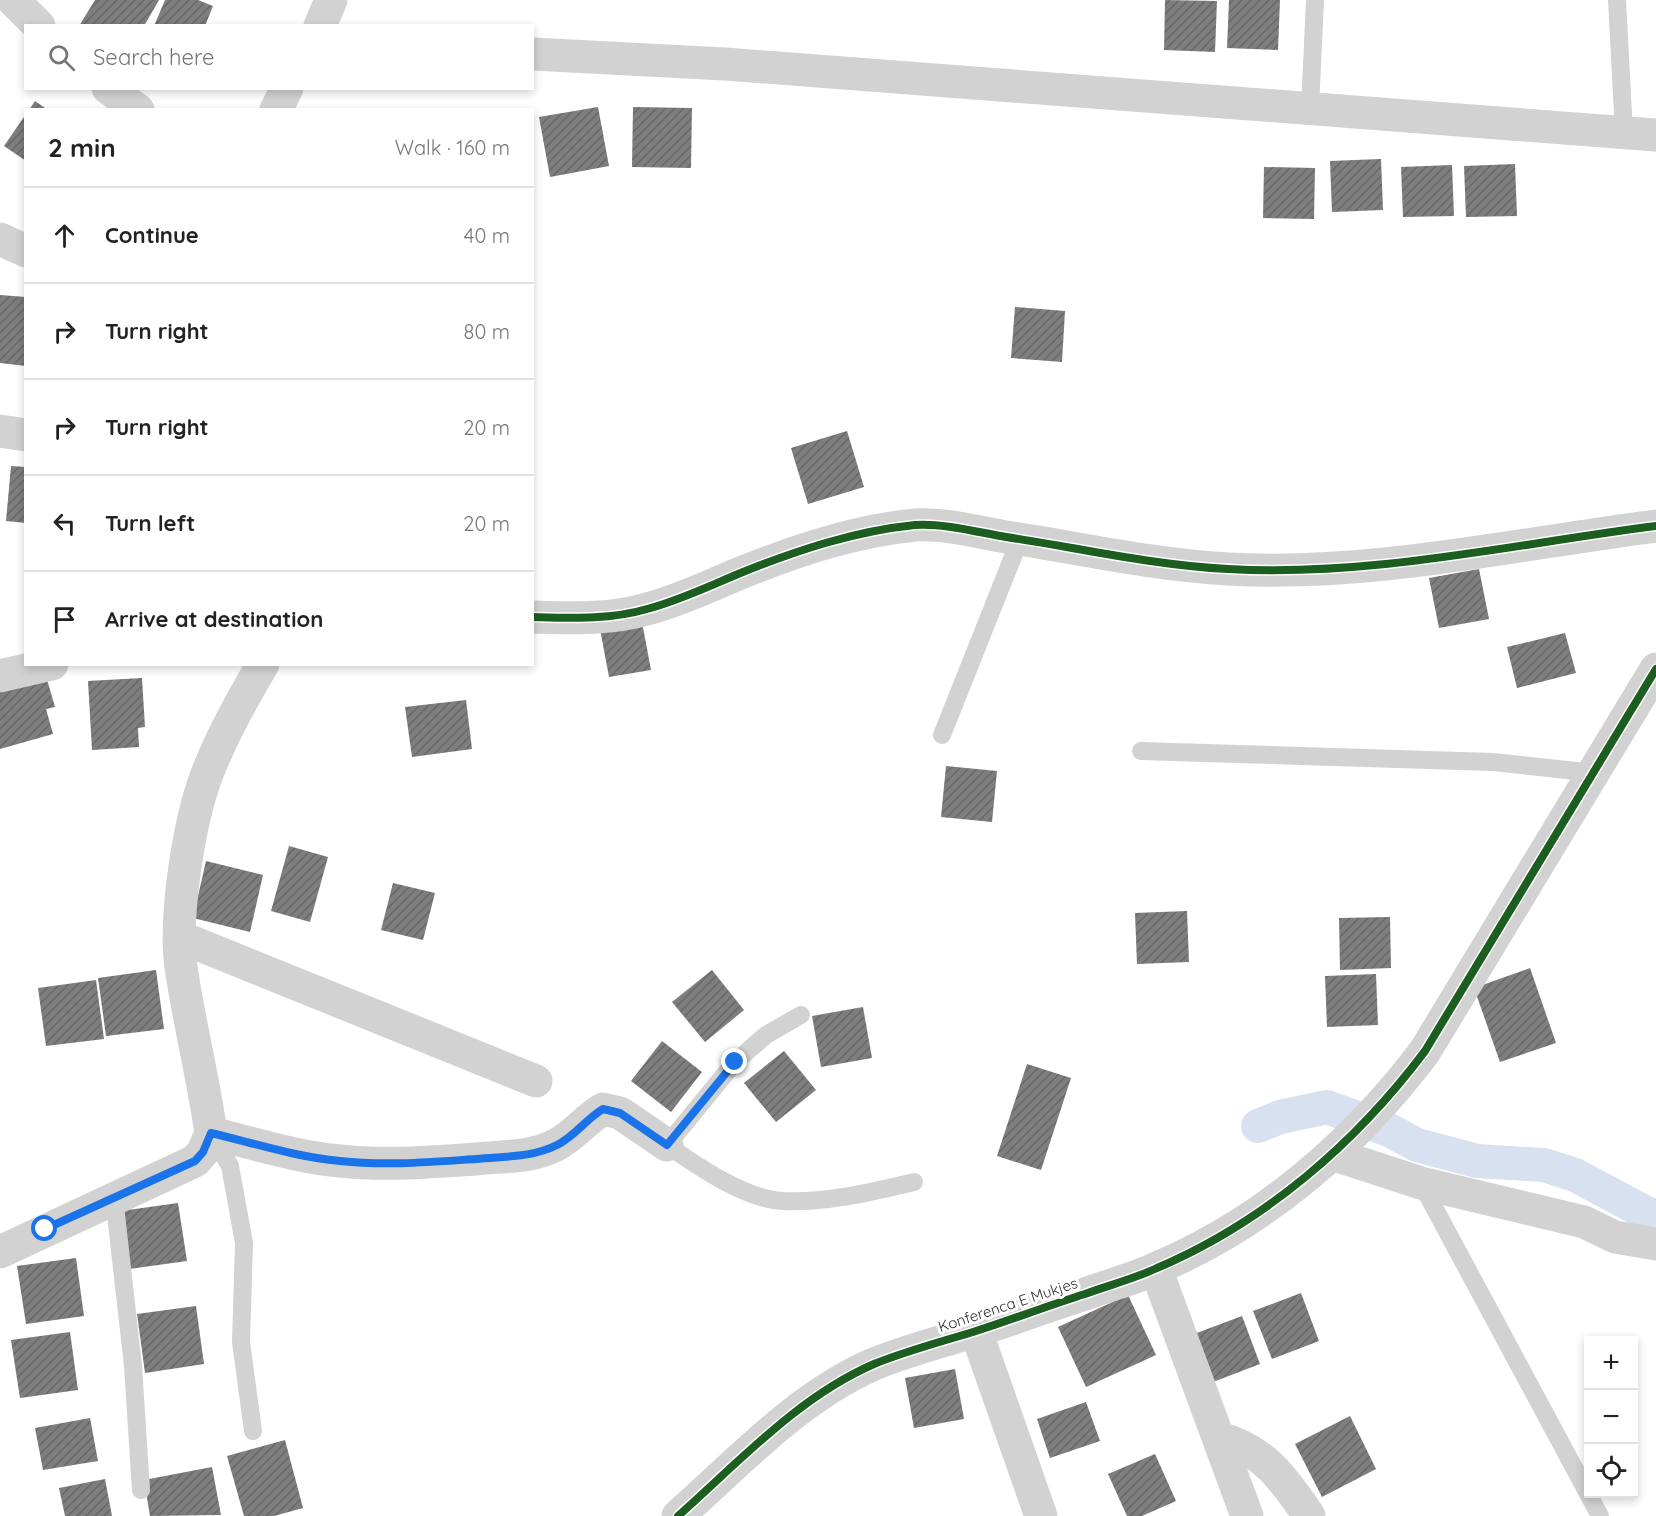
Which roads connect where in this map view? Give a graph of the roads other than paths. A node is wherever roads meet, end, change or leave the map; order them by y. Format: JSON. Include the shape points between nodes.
{"nodes":[{"id":1,"x":14,"y":0,"type":"edge"},
{"id":2,"x":330,"y":0,"type":"edge"},
{"id":3,"x":1315,"y":0,"type":"edge"},
{"id":4,"x":1617,"y":0,"type":"edge"},
{"id":5,"x":37,"y":24,"type":"edge"},
{"id":6,"x":321,"y":24,"type":"edge"},
{"id":7,"x":534,"y":54,"type":"edge"},
{"id":8,"x":111,"y":90,"type":"edge"},
{"id":9,"x":286,"y":90,"type":"edge"},
{"id":10,"x":135,"y":108,"type":"edge"},
{"id":11,"x":277,"y":108,"type":"edge"},
{"id":12,"x":1310,"y":108,"type":"junction"},
{"id":13,"x":1640,"y":134,"type":"edge"},
{"id":14,"x":0,"y":239,"type":"edge"},
{"id":15,"x":24,"y":250,"type":"edge"},
{"id":16,"x":0,"y":430,"type":"edge"},
{"id":17,"x":24,"y":435,"type":"edge"},
{"id":18,"x":1656,"y":526,"type":"edge"},
{"id":19,"x":1020,"y":539,"type":"junction"},
{"id":20,"x":534,"y":617,"type":"edge"},
{"id":21,"x":43,"y":666,"type":"edge"},
{"id":22,"x":262,"y":666,"type":"edge"},
{"id":23,"x":1656,"y":669,"type":"edge"},
{"id":24,"x":0,"y":676,"type":"edge"},
{"id":25,"x":942,"y":735,"type":"dead end"},
{"id":26,"x":1141,"y":751,"type":"dead end"},
{"id":27,"x":1595,"y":772,"type":"junction"},
{"id":28,"x":180,"y":937,"type":"junction"},
{"id":29,"x":801,"y":1015,"type":"dead end"},
{"id":30,"x":536,"y":1081,"type":"dead end"},
{"id":31,"x":211,"y":1133,"type":"junction"},
{"id":32,"x":1344,"y":1144,"type":"junction"},
{"id":33,"x":667,"y":1145,"type":"junction"},
{"id":34,"x":914,"y":1182,"type":"dead end"},
{"id":35,"x":1421,"y":1183,"type":"junction"},
{"id":36,"x":114,"y":1197,"type":"junction"},
{"id":37,"x":1656,"y":1244,"type":"edge"},
{"id":38,"x":0,"y":1252,"type":"edge"},
{"id":39,"x":1156,"y":1269,"type":"junction"},
{"id":40,"x":976,"y":1331,"type":"junction"},
{"id":41,"x":253,"y":1431,"type":"dead end"},
{"id":42,"x":1219,"y":1438,"type":"junction"},
{"id":43,"x":141,"y":1490,"type":"dead end"},
{"id":44,"x":709,"y":1504,"type":"edge"},
{"id":45,"x":678,"y":1516,"type":"edge"},
{"id":46,"x":1041,"y":1516,"type":"edge"},
{"id":47,"x":1247,"y":1516,"type":"edge"},
{"id":48,"x":1309,"y":1516,"type":"edge"},
{"id":49,"x":1600,"y":1516,"type":"edge"}],
"edges":[{"from":1,"to":5,"type":"street"},
{"from":2,"to":6,"type":"street"},
{"from":3,"to":12,"type":"lane"},
{"from":4,"to":13,"type":"lane"},
{"from":7,"to":12,"type":"street","via":[[725,64]]},
{"from":8,"to":10,"type":"street"},
{"from":9,"to":11,"type":"street"},
{"from":12,"to":13,"type":"street"},
{"from":14,"to":15,"type":"street"},
{"from":16,"to":17,"type":"street"},
{"from":18,"to":19,"type":"street","via":[[1511,548],[1301,572],[1155,561]]},
{"from":19,"to":20,"type":"street","via":[[918,525],[862,532],[643,610],[586,619]]},
{"from":19,"to":25,"type":"lane"},
{"from":21,"to":24,"type":"street"},
{"from":22,"to":28,"type":"street","via":[[228,726],[206,777],[182,892]]},
{"from":23,"to":27,"type":"street","name":"Konferenca E Mukjes"},
{"from":26,"to":27,"type":"lane","via":[[1493,762]]},
{"from":27,"to":32,"type":"street","name":"Konferenca E Mukjes","via":[[1425,1051],[1392,1095]]},
{"from":28,"to":30,"type":"street"},
{"from":28,"to":31,"type":"street","via":[[181,965]]},
{"from":29,"to":33,"type":"lane","via":[[766,1035],[735,1062]]},
{"from":31,"to":33,"type":"street","via":[[339,1161],[434,1162],[522,1156],[556,1145],[603,1109],[620,1113]]},
{"from":31,"to":36,"type":"street","via":[[195,1161]]},
{"from":31,"to":41,"type":"lane","via":[[230,1166],[244,1243],[241,1342]]},
{"from":32,"to":35,"type":"street"},
{"from":32,"to":39,"type":"street","name":"Konferenca E Mukjes","via":[[1303,1179],[1229,1231]]},
{"from":33,"to":34,"type":"lane","via":[[694,1164],[747,1191],[780,1201],[840,1198]]},
{"from":35,"to":37,"type":"street","via":[[1584,1222],[1615,1237]]},
{"from":35,"to":49,"type":"lane"},
{"from":36,"to":38,"type":"street"},
{"from":36,"to":43,"type":"lane","via":[[133,1366]]},
{"from":39,"to":40,"type":"street","name":"Konferenca E Mukjes"},
{"from":39,"to":42,"type":"street"},
{"from":40,"to":44,"type":"street","name":"Konferenca E Mukjes","via":[[874,1364],[837,1383],[764,1439]]},
{"from":40,"to":46,"type":"street"},
{"from":42,"to":47,"type":"street"},
{"from":42,"to":48,"type":"street","via":[[1241,1443],[1268,1464]]},
{"from":44,"to":45,"type":"street","name":"Konferenca E Mukjes"}]}
